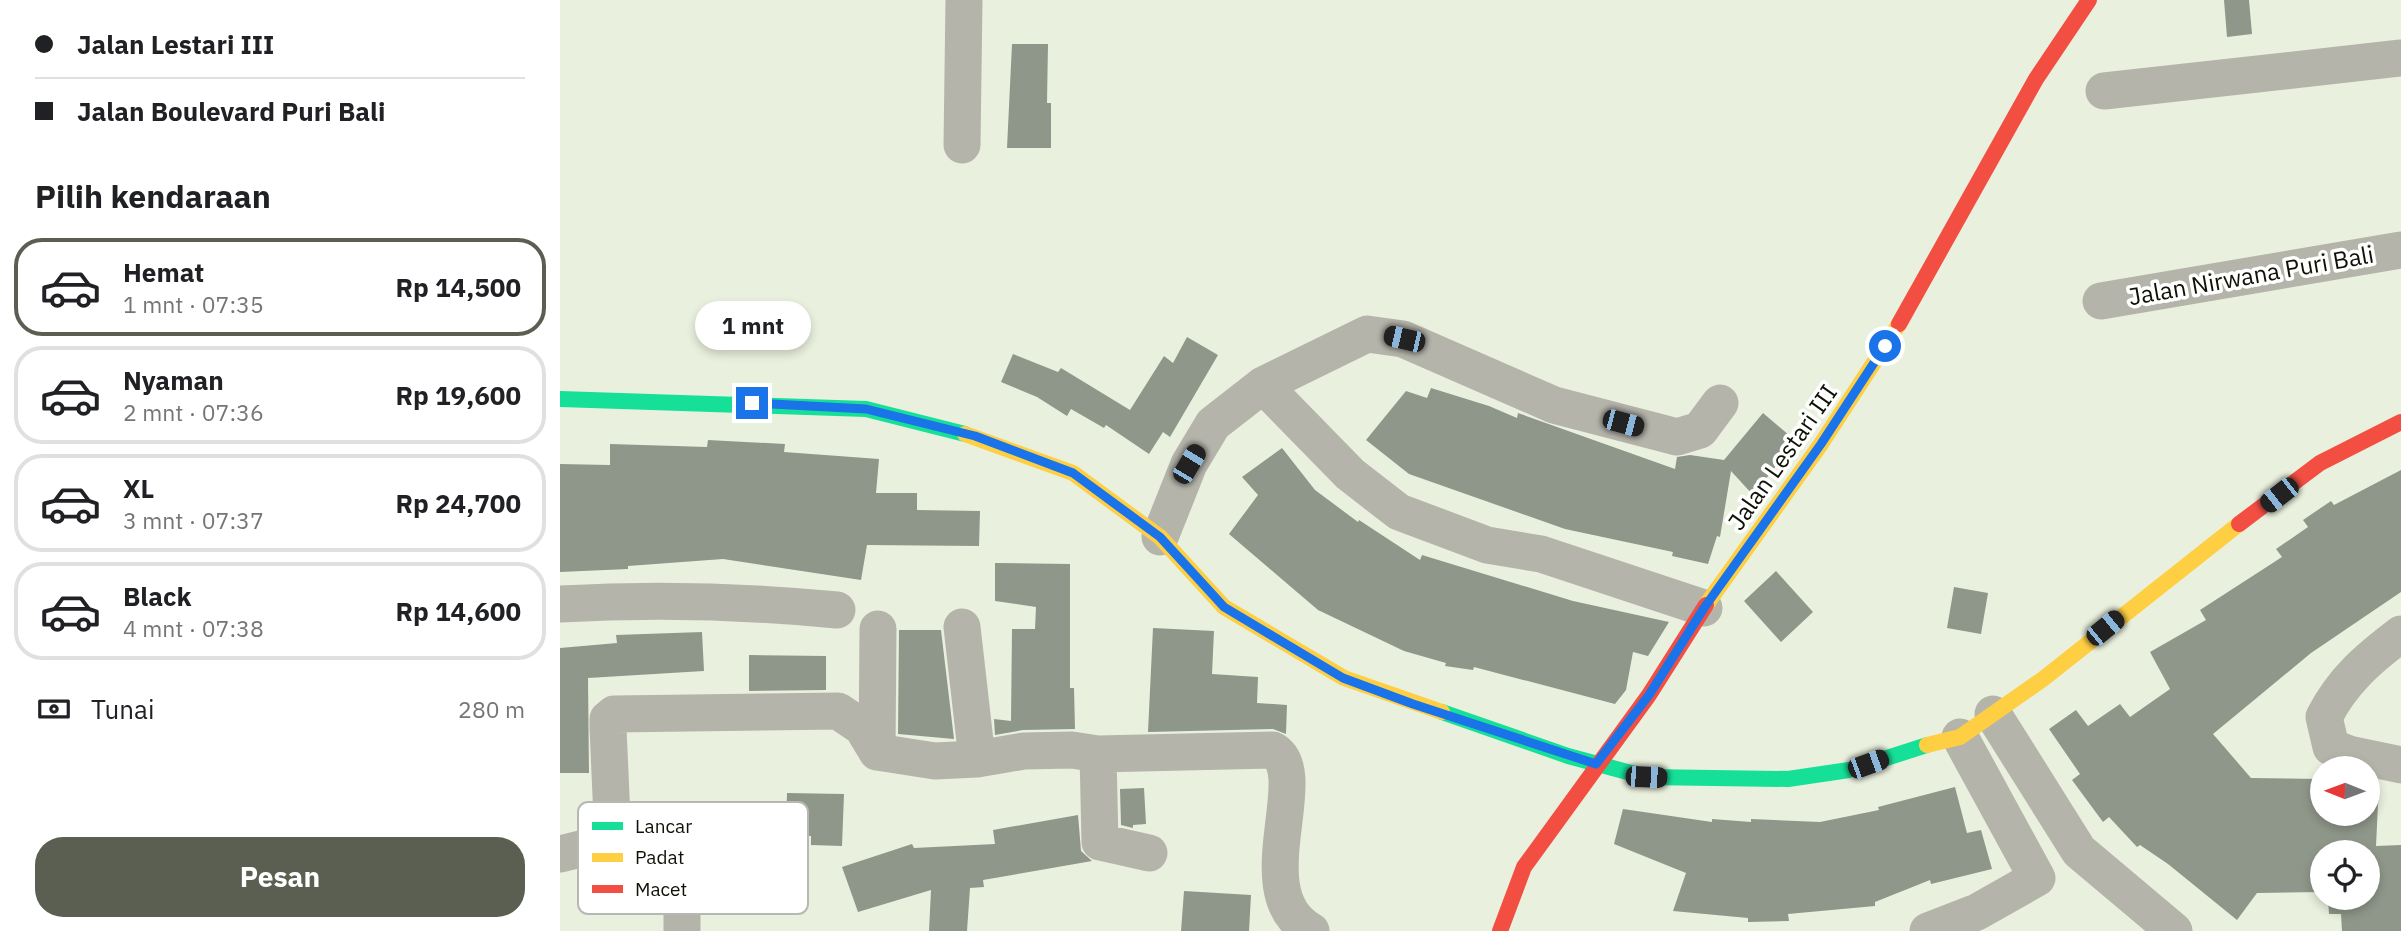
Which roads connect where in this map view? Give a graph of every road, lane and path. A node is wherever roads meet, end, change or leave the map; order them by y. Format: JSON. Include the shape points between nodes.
{"nodes":[{"id":1,"x":964,"y":0,"type":"edge"},
{"id":2,"x":2089,"y":0,"type":"edge"},
{"id":3,"x":2401,"y":58,"type":"edge"},
{"id":4,"x":2104,"y":91,"type":"dead end"},
{"id":5,"x":962,"y":145,"type":"dead end"},
{"id":6,"x":2401,"y":250,"type":"edge"},
{"id":7,"x":2101,"y":301,"type":"dead end"},
{"id":8,"x":1263,"y":385,"type":"junction"},
{"id":9,"x":560,"y":399,"type":"edge"},
{"id":10,"x":1720,"y":403,"type":"dead end"},
{"id":11,"x":2401,"y":422,"type":"edge"},
{"id":12,"x":1160,"y":537,"type":"junction"},
{"id":13,"x":560,"y":604,"type":"edge"},
{"id":14,"x":1704,"y":608,"type":"junction"},
{"id":15,"x":836,"y":610,"type":"dead end"},
{"id":16,"x":962,"y":626,"type":"dead end"},
{"id":17,"x":878,"y":629,"type":"dead end"},
{"id":18,"x":2401,"y":634,"type":"edge"},
{"id":19,"x":1993,"y":714,"type":"junction"},
{"id":20,"x":1960,"y":737,"type":"junction"},
{"id":21,"x":877,"y":752,"type":"junction"},
{"id":22,"x":1098,"y":754,"type":"junction"},
{"id":23,"x":978,"y":759,"type":"junction"},
{"id":24,"x":1596,"y":764,"type":"junction"},
{"id":25,"x":2401,"y":765,"type":"edge"},
{"id":26,"x":611,"y":802,"type":"edge"},
{"id":27,"x":578,"y":850,"type":"edge"},
{"id":28,"x":2079,"y":852,"type":"junction"},
{"id":29,"x":1149,"y":853,"type":"dead end"},
{"id":30,"x":560,"y":854,"type":"edge"},
{"id":31,"x":2037,"y":878,"type":"junction"},
{"id":32,"x":1311,"y":931,"type":"edge"},
{"id":33,"x":1500,"y":931,"type":"edge"},
{"id":34,"x":1928,"y":931,"type":"edge"},
{"id":35,"x":2174,"y":931,"type":"edge"}],
"edges":[{"from":1,"to":5,"type":"street"},
{"from":2,"to":14,"type":"street","name":"Jalan Lestari III","via":[[2036,79],[1898,327]]},
{"from":3,"to":4,"type":"street"},
{"from":6,"to":7,"type":"street","name":"Jalan Nirwana Puri Bali"},
{"from":8,"to":10,"type":"street","via":[[1367,334],[1379,334],[1427,348],[1554,405],[1677,438],[1699,430]]},
{"from":8,"to":12,"type":"street","via":[[1213,424],[1189,464]]},
{"from":8,"to":14,"type":"street","via":[[1350,474],[1399,512],[1487,545],[1541,554]]},
{"from":9,"to":12,"type":"street","via":[[866,409],[975,436],[1073,473]]},
{"from":11,"to":19,"type":"street","via":[[2320,463]]},
{"from":12,"to":24,"type":"street","via":[[1224,607],[1343,678]]},
{"from":13,"to":15,"type":"street","via":[[678,600]]},
{"from":14,"to":24,"type":"street","name":"Jalan Lestari III","via":[[1649,695]]},
{"from":16,"to":23,"type":"street"},
{"from":17,"to":21,"type":"street"},
{"from":18,"to":25,"type":"street","via":[[2338,689],[2324,717],[2332,747]]},
{"from":19,"to":20,"type":"street"},
{"from":19,"to":28,"type":"street"},
{"from":20,"to":24,"type":"street","via":[[1849,770],[1788,779],[1646,777]]},
{"from":20,"to":31,"type":"street"},
{"from":21,"to":23,"type":"street","via":[[935,761]]},
{"from":21,"to":26,"type":"street","via":[[862,727],[838,711],[614,714],[608,719]]},
{"from":22,"to":23,"type":"street","via":[[1024,751]]},
{"from":22,"to":29,"type":"street","via":[[1100,842]]},
{"from":22,"to":32,"type":"street","via":[[1273,750],[1281,754],[1285,812],[1279,879],[1283,900],[1301,926]]},
{"from":24,"to":33,"type":"street","name":"Jalan Lestari III","via":[[1524,867]]},
{"from":27,"to":30,"type":"street"},
{"from":28,"to":31,"type":"street"},
{"from":28,"to":35,"type":"street"},
{"from":31,"to":34,"type":"street","via":[[1977,912]]}]}
